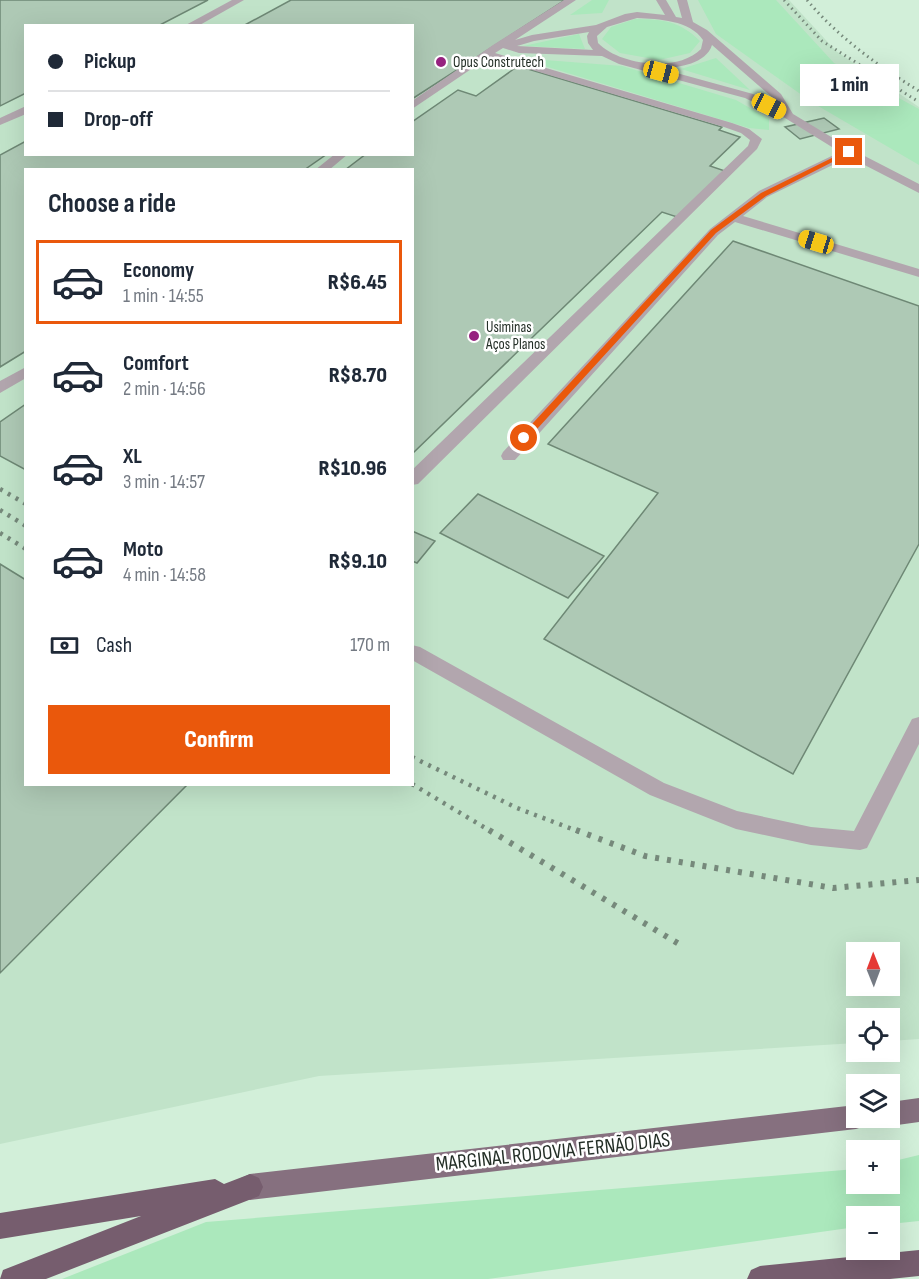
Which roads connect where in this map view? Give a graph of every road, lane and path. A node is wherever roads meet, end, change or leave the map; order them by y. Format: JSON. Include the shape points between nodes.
{"nodes":[{"id":1,"x":239,"y":0,"type":"edge"},
{"id":2,"x":571,"y":0,"type":"edge"},
{"id":3,"x":661,"y":0,"type":"edge"},
{"id":4,"x":682,"y":0,"type":"edge"},
{"id":5,"x":615,"y":7,"type":"dead end"},
{"id":6,"x":672,"y":18,"type":"junction"},
{"id":7,"x":607,"y":21,"type":"junction"},
{"id":8,"x":688,"y":23,"type":"junction"},
{"id":9,"x":193,"y":24,"type":"edge"},
{"id":10,"x":596,"y":28,"type":"junction"},
{"id":11,"x":700,"y":30,"type":"junction"},
{"id":12,"x":497,"y":49,"type":"junction"},
{"id":13,"x":604,"y":53,"type":"junction"},
{"id":14,"x":617,"y":60,"type":"junction"},
{"id":15,"x":414,"y":105,"type":"edge"},
{"id":16,"x":24,"y":110,"type":"edge"},
{"id":17,"x":789,"y":116,"type":"junction"},
{"id":18,"x":0,"y":122,"type":"edge"},
{"id":19,"x":849,"y":152,"type":"junction"},
{"id":20,"x":340,"y":156,"type":"edge"},
{"id":21,"x":324,"y":168,"type":"edge"},
{"id":22,"x":919,"y":189,"type":"edge"},
{"id":23,"x":733,"y":217,"type":"junction"},
{"id":24,"x":919,"y":273,"type":"edge"},
{"id":25,"x":24,"y":372,"type":"edge"},
{"id":26,"x":0,"y":388,"type":"edge"},
{"id":27,"x":508,"y":456,"type":"dead end"},
{"id":28,"x":414,"y":478,"type":"edge"},
{"id":29,"x":414,"y":652,"type":"edge"},
{"id":30,"x":919,"y":725,"type":"edge"},
{"id":31,"x":919,"y":1110,"type":"edge"},
{"id":32,"x":900,"y":1113,"type":"edge"},
{"id":33,"x":846,"y":1119,"type":"edge"},
{"id":34,"x":249,"y":1187,"type":"junction"},
{"id":35,"x":0,"y":1226,"type":"edge"},
{"id":36,"x":919,"y":1263,"type":"edge"},
{"id":37,"x":12,"y":1279,"type":"edge"},
{"id":38,"x":760,"y":1279,"type":"edge"}],
"edges":[{"from":1,"to":9,"type":"lane"},
{"from":2,"to":12,"type":"lane"},
{"from":3,"to":6,"type":"lane"},
{"from":4,"to":8,"type":"lane"},
{"from":5,"to":7,"type":"lane"},
{"from":6,"to":7,"type":"lane","via":[[638,15]]},
{"from":6,"to":8,"type":"lane"},
{"from":7,"to":10,"type":"lane"},
{"from":8,"to":11,"type":"lane"},
{"from":10,"to":12,"type":"lane","via":[[532,38]]},
{"from":10,"to":13,"type":"lane","via":[[592,40]]},
{"from":11,"to":14,"type":"lane","via":[[708,46],[690,61],[655,66]]},
{"from":11,"to":17,"type":"lane","via":[[777,96]]},
{"from":12,"to":13,"type":"lane"},
{"from":12,"to":15,"type":"lane"},
{"from":12,"to":28,"type":"lane","via":[[728,125],[756,139],[753,147]]},
{"from":13,"to":14,"type":"lane"},
{"from":14,"to":17,"type":"lane","via":[[749,96]]},
{"from":16,"to":18,"type":"lane"},
{"from":17,"to":19,"type":"lane"},
{"from":19,"to":22,"type":"lane"},
{"from":19,"to":23,"type":"lane","via":[[764,194]]},
{"from":20,"to":21,"type":"lane"},
{"from":23,"to":24,"type":"lane"},
{"from":23,"to":27,"type":"lane","via":[[714,232]]},
{"from":25,"to":26,"type":"lane"},
{"from":29,"to":30,"type":"lane","via":[[657,789],[736,820],[811,836],[860,841]]},
{"from":31,"to":32,"type":"main road"},
{"from":33,"to":34,"type":"main road","name":"MARGINAL RODOVIA FERNÃO DIAS"},
{"from":34,"to":35,"type":"highway"},
{"from":34,"to":37,"type":"highway"},
{"from":36,"to":38,"type":"highway"}]}
